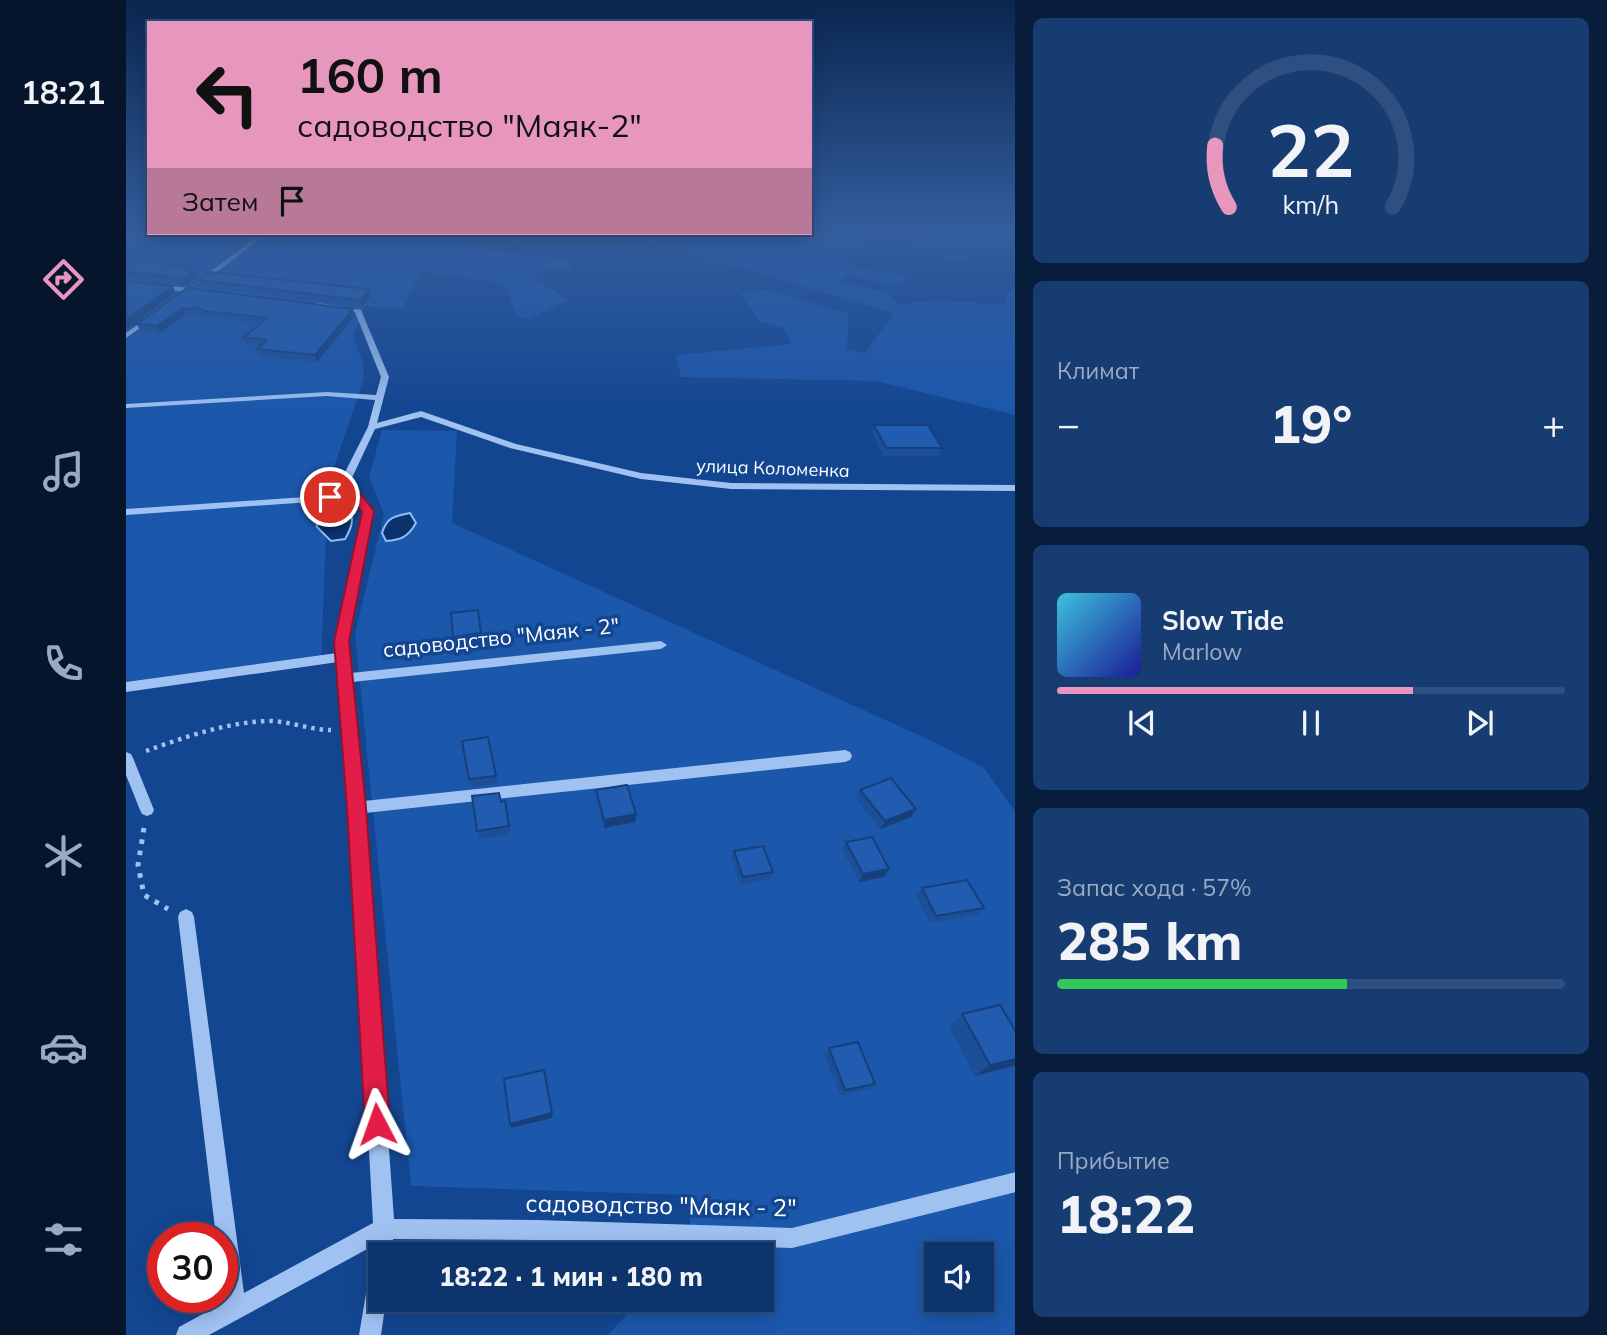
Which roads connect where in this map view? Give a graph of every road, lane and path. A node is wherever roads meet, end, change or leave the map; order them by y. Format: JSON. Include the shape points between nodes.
{"nodes":[{"id":1,"x":185,"y":293,"type":"edge"},
{"id":2,"x":179,"y":298,"type":"edge"},
{"id":3,"x":307,"y":304,"type":"edge"},
{"id":4,"x":158,"y":313,"type":"edge"},
{"id":5,"x":126,"y":336,"type":"edge"},
{"id":6,"x":380,"y":398,"type":"junction"},
{"id":7,"x":126,"y":406,"type":"edge"},
{"id":8,"x":372,"y":427,"type":"junction"},
{"id":9,"x":1015,"y":488,"type":"edge"},
{"id":10,"x":355,"y":495,"type":"junction"},
{"id":11,"x":126,"y":512,"type":"edge"},
{"id":12,"x":661,"y":645,"type":"dead end"},
{"id":13,"x":343,"y":657,"type":"junction"},
{"id":14,"x":345,"y":678,"type":"junction"},
{"id":15,"x":126,"y":687,"type":"edge"},
{"id":16,"x":349,"y":728,"type":"junction"},
{"id":17,"x":845,"y":757,"type":"dead end"},
{"id":18,"x":127,"y":758,"type":"edge"},
{"id":19,"x":357,"y":808,"type":"junction"},
{"id":20,"x":147,"y":810,"type":"joint"},
{"id":21,"x":186,"y":916,"type":"joint"},
{"id":22,"x":1015,"y":1182,"type":"edge"},
{"id":23,"x":224,"y":1222,"type":"edge"},
{"id":24,"x":384,"y":1229,"type":"junction"},
{"id":25,"x":382,"y":1242,"type":"edge"},
{"id":26,"x":238,"y":1307,"type":"edge"},
{"id":27,"x":373,"y":1312,"type":"edge"},
{"id":28,"x":228,"y":1313,"type":"edge"},
{"id":29,"x":187,"y":1335,"type":"edge"},
{"id":30,"x":370,"y":1335,"type":"edge"}],
"edges":[{"from":1,"to":2,"type":"street"},
{"from":3,"to":6,"type":"street","via":[[358,310],[385,377]]},
{"from":4,"to":5,"type":"street"},
{"from":6,"to":7,"type":"street","via":[[327,394]]},
{"from":6,"to":8,"type":"street"},
{"from":8,"to":9,"type":"street","name":"улица Коломенка","via":[[421,414],[513,446],[628,473],[732,486]]},
{"from":8,"to":10,"type":"street","via":[[345,482]]},
{"from":10,"to":11,"type":"street"},
{"from":10,"to":13,"type":"street","via":[[368,511],[342,641]]},
{"from":12,"to":14,"type":"street","name":"садоводство \"Маяк - 2\""},
{"from":13,"to":14,"type":"street"},
{"from":13,"to":15,"type":"street"},
{"from":14,"to":16,"type":"street"},
{"from":16,"to":18,"type":"path","via":[[314,731],[282,722],[239,725],[165,743]]},
{"from":16,"to":19,"type":"street"},
{"from":17,"to":19,"type":"street"},
{"from":18,"to":20,"type":"street"},
{"from":19,"to":24,"type":"street"},
{"from":20,"to":21,"type":"path","via":[[138,865],[144,895]]},
{"from":21,"to":23,"type":"street"},
{"from":22,"to":24,"type":"street","name":"садоводство \"Маяк - 2\"","via":[[792,1238]]},
{"from":24,"to":25,"type":"street"},
{"from":24,"to":26,"type":"street"},
{"from":27,"to":30,"type":"street"},
{"from":28,"to":29,"type":"street"}]}
